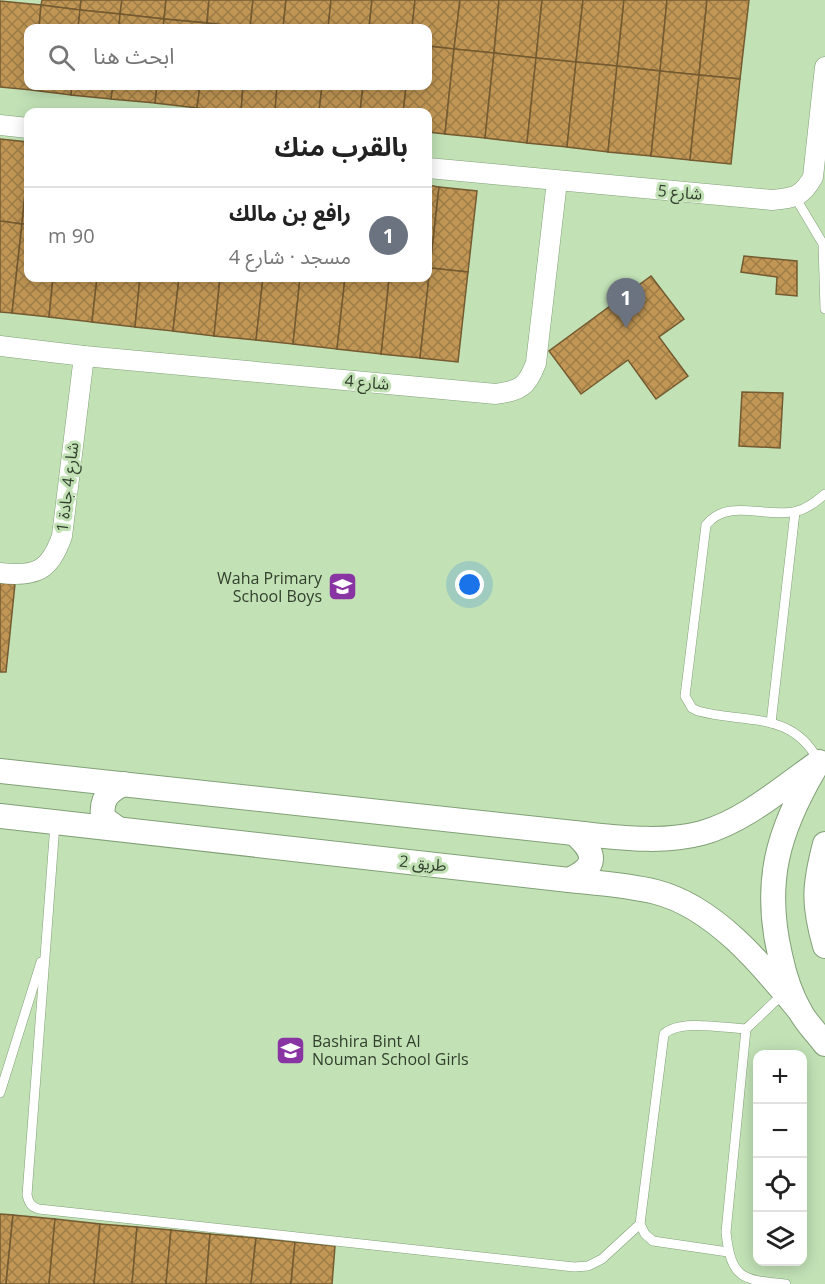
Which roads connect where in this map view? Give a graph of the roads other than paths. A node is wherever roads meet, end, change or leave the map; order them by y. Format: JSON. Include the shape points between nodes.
{"nodes":[{"id":1,"x":825,"y":67,"type":"edge"},
{"id":2,"x":0,"y":125,"type":"edge"},
{"id":3,"x":24,"y":128,"type":"edge"},
{"id":4,"x":432,"y":168,"type":"edge"},
{"id":5,"x":557,"y":181,"type":"junction"},
{"id":6,"x":795,"y":198,"type":"junction"},
{"id":7,"x":825,"y":309,"type":"edge"},
{"id":8,"x":0,"y":346,"type":"edge"},
{"id":9,"x":84,"y":356,"type":"junction"},
{"id":10,"x":825,"y":494,"type":"edge"},
{"id":11,"x":795,"y":512,"type":"junction"},
{"id":12,"x":0,"y":573,"type":"edge"},
{"id":13,"x":771,"y":723,"type":"junction"},
{"id":14,"x":822,"y":759,"type":"edge"},
{"id":15,"x":0,"y":771,"type":"edge"},
{"id":16,"x":123,"y":783,"type":"junction"},
{"id":17,"x":0,"y":816,"type":"edge"},
{"id":18,"x":56,"y":822,"type":"junction"},
{"id":19,"x":118,"y":829,"type":"junction"},
{"id":20,"x":574,"y":833,"type":"junction"},
{"id":21,"x":825,"y":844,"type":"edge"},
{"id":22,"x":569,"y":880,"type":"junction"},
{"id":23,"x":46,"y":946,"type":"junction"},
{"id":24,"x":825,"y":946,"type":"edge"},
{"id":25,"x":784,"y":992,"type":"junction"},
{"id":26,"x":800,"y":1011,"type":"junction"},
{"id":27,"x":746,"y":1029,"type":"junction"},
{"id":28,"x":825,"y":1044,"type":"edge"},
{"id":29,"x":0,"y":1093,"type":"edge"},
{"id":30,"x":640,"y":1224,"type":"junction"},
{"id":31,"x":728,"y":1252,"type":"junction"},
{"id":32,"x":744,"y":1280,"type":"edge"},
{"id":33,"x":786,"y":1284,"type":"edge"}],
"edges":[{"from":1,"to":6,"type":"street","via":[[813,177]]},
{"from":2,"to":3,"type":"street"},
{"from":4,"to":5,"type":"street","name":"شارع 5"},
{"from":5,"to":6,"type":"street","name":"شارع 5","via":[[772,200]]},
{"from":5,"to":9,"type":"street","name":"شارع 4","via":[[536,363],[530,379],[512,392],[496,394]]},
{"from":6,"to":7,"type":"lane","via":[[823,244]]},
{"from":8,"to":9,"type":"street","name":"شارع 4"},
{"from":9,"to":12,"type":"street","name":"شارع 4 جادة 1","via":[[62,536],[56,553],[35,572]]},
{"from":10,"to":11,"type":"lane"},
{"from":11,"to":13,"type":"lane"},
{"from":11,"to":13,"type":"lane","via":[[730,510],[715,515],[705,525],[685,696],[698,711]]},
{"from":13,"to":14,"type":"lane","via":[[796,733]]},
{"from":14,"to":20,"type":"street","via":[[731,821],[702,833],[645,839]]},
{"from":14,"to":26,"type":"street","name":"طريق 2","via":[[797,799],[783,832],[772,888],[775,934],[783,970]]},
{"from":15,"to":16,"type":"street"},
{"from":16,"to":19,"type":"street","via":[[107,794],[102,809],[103,818]]},
{"from":16,"to":20,"type":"street"},
{"from":17,"to":18,"type":"street","name":"طريق 2"},
{"from":18,"to":19,"type":"street","name":"طريق 2"},
{"from":18,"to":23,"type":"lane"},
{"from":19,"to":22,"type":"street","name":"طريق 2"},
{"from":20,"to":22,"type":"street","via":[[586,844],[592,860],[589,868]]},
{"from":21,"to":24,"type":"street","via":[[816,884],[817,917]]},
{"from":22,"to":25,"type":"street","name":"طريق 2","via":[[656,892],[692,907],[741,945]]},
{"from":23,"to":29,"type":"lane"},
{"from":23,"to":30,"type":"lane","via":[[27,1195],[33,1207],[574,1267],[602,1259]]},
{"from":25,"to":26,"type":"street","name":"طريق 2"},
{"from":25,"to":27,"type":"lane"},
{"from":26,"to":28,"type":"street","name":"طريق 2"},
{"from":27,"to":30,"type":"lane","via":[[680,1025],[664,1034]]},
{"from":27,"to":31,"type":"lane","via":[[726,1232]]},
{"from":30,"to":31,"type":"lane","via":[[653,1241]]},
{"from":31,"to":32,"type":"lane"},
{"from":32,"to":33,"type":"lane"}]}
